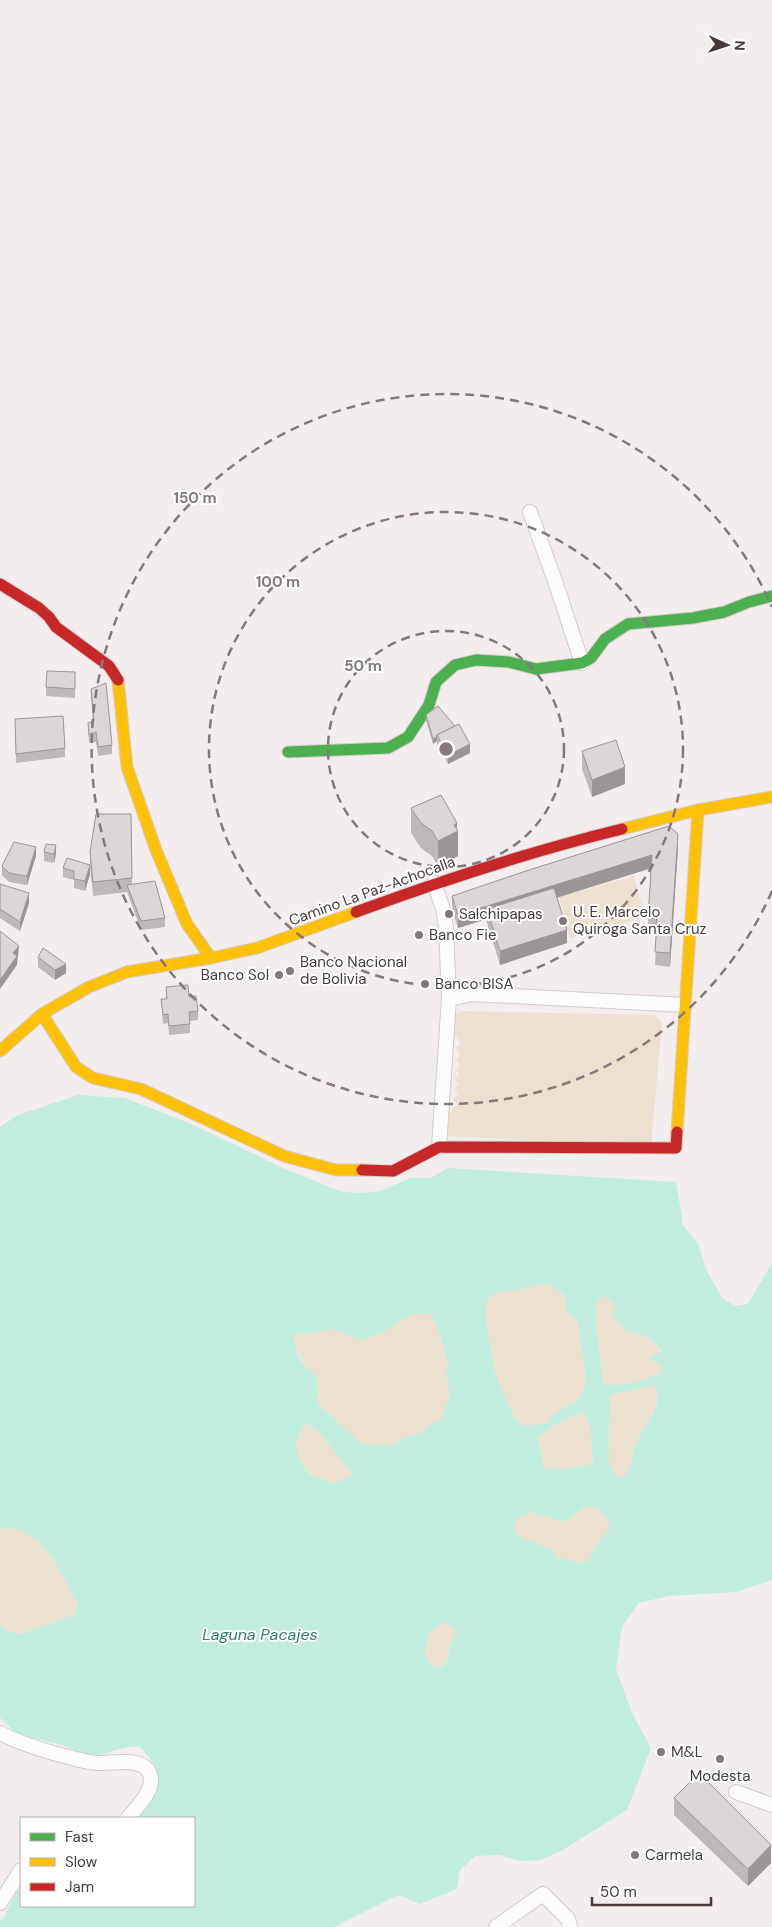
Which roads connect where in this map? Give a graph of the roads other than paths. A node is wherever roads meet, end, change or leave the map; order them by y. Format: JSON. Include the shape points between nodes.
{"nodes":[{"id":1,"x":530,"y":512,"type":"dead end"},
{"id":2,"x":0,"y":584,"type":"edge"},
{"id":3,"x":772,"y":596,"type":"edge"},
{"id":4,"x":582,"y":663,"type":"junction"},
{"id":5,"x":288,"y":752,"type":"dead end"},
{"id":6,"x":772,"y":797,"type":"edge"},
{"id":7,"x":698,"y":810,"type":"junction"},
{"id":8,"x":434,"y":883,"type":"junction"},
{"id":9,"x":211,"y":958,"type":"junction"},
{"id":10,"x":449,"y":1000,"type":"junction"},
{"id":11,"x":685,"y":1004,"type":"junction"},
{"id":12,"x":42,"y":1014,"type":"junction"},
{"id":13,"x":0,"y":1051,"type":"edge"},
{"id":14,"x":439,"y":1147,"type":"junction"},
{"id":15,"x":0,"y":1733,"type":"edge"},
{"id":16,"x":736,"y":1792,"type":"dead end"},
{"id":17,"x":772,"y":1805,"type":"edge"},
{"id":18,"x":129,"y":1817,"type":"edge"},
{"id":19,"x":20,"y":1872,"type":"edge"},
{"id":20,"x":0,"y":1903,"type":"edge"},
{"id":21,"x":496,"y":1927,"type":"edge"},
{"id":22,"x":570,"y":1927,"type":"edge"}],
"edges":[{"from":1,"to":4,"type":"street"},
{"from":2,"to":9,"type":"street","via":[[39,608],[56,627],[109,666],[116,677],[127,767],[156,850],[187,924]]},
{"from":3,"to":4,"type":"street","via":[[724,612],[628,624],[605,639],[591,658]]},
{"from":4,"to":5,"type":"street","via":[[536,669],[509,662],[476,660],[456,665],[436,682],[429,705],[408,737],[388,748]]},
{"from":6,"to":7,"type":"street","name":"Camino La Paz-Achocalla"},
{"from":7,"to":8,"type":"street","name":"Camino La Paz-Achocalla","via":[[549,847]]},
{"from":7,"to":11,"type":"street"},
{"from":8,"to":9,"type":"street","name":"Camino La Paz-Achocalla","via":[[257,948]]},
{"from":8,"to":10,"type":"street","via":[[446,927]]},
{"from":9,"to":12,"type":"street","name":"Camino La Paz-Achocalla","via":[[127,972],[89,987]]},
{"from":10,"to":11,"type":"street","via":[[473,994]]},
{"from":10,"to":14,"type":"street"},
{"from":11,"to":14,"type":"street","via":[[676,1148]]},
{"from":12,"to":13,"type":"street","name":"Camino La Paz-Achocalla"},
{"from":12,"to":14,"type":"street","via":[[76,1067],[93,1078],[141,1089],[284,1156],[336,1170],[393,1171]]},
{"from":15,"to":18,"type":"street","via":[[53,1753],[96,1763],[140,1764],[150,1774],[149,1791]]},
{"from":16,"to":17,"type":"street"},
{"from":19,"to":20,"type":"street"},
{"from":21,"to":22,"type":"street","via":[[543,1894],[568,1919]]}]}
